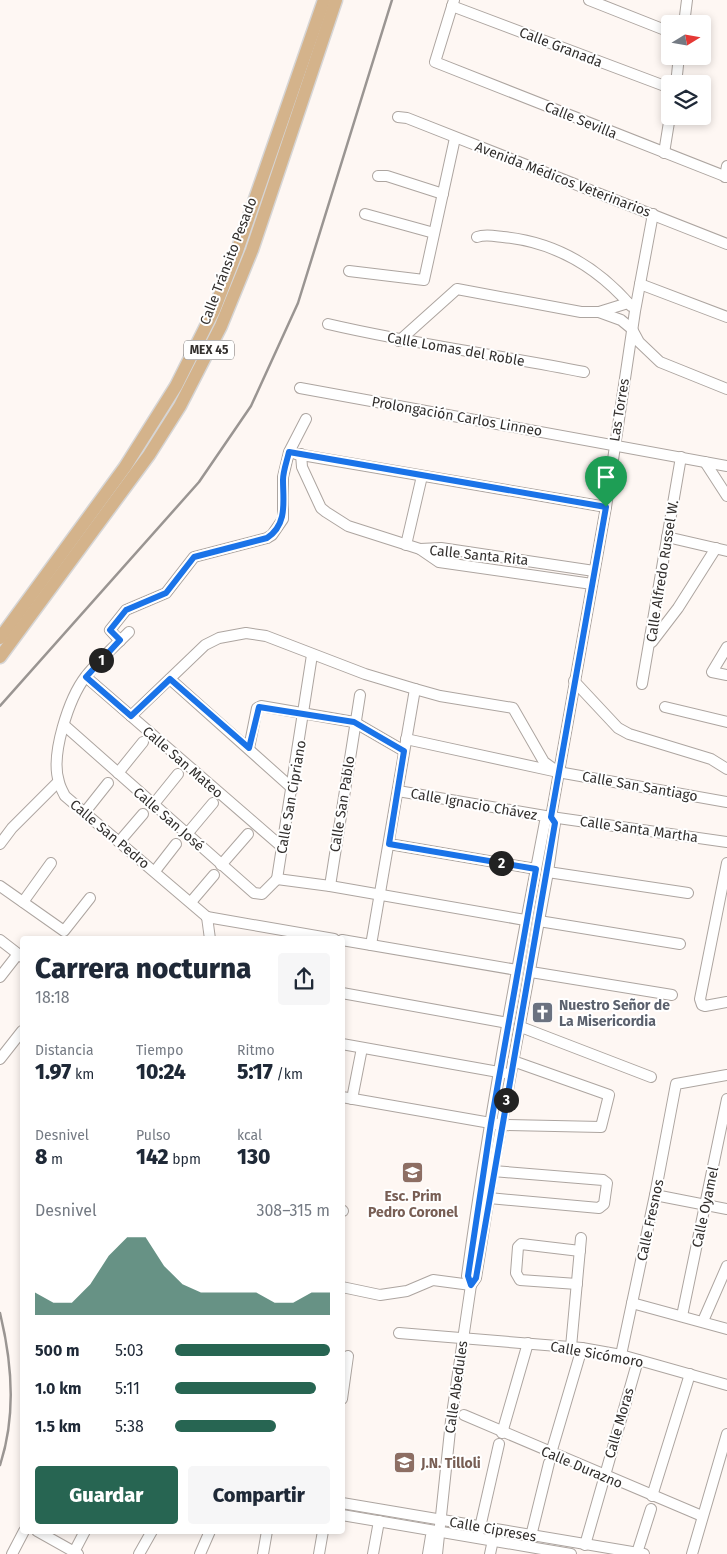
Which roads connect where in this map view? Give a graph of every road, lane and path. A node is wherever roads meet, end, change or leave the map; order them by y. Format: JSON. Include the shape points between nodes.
{"nodes":[{"id":1,"x":324,"y":0,"type":"edge"},
{"id":2,"x":336,"y":0,"type":"edge"},
{"id":3,"x":589,"y":0,"type":"edge"},
{"id":4,"x":687,"y":0,"type":"edge"},
{"id":5,"x":453,"y":3,"type":"edge"},
{"id":6,"x":685,"y":15,"type":"edge"},
{"id":7,"x":661,"y":28,"type":"edge"},
{"id":8,"x":661,"y":84,"type":"edge"},
{"id":9,"x":398,"y":117,"type":"dead end"},
{"id":10,"x":669,"y":125,"type":"edge"},
{"id":11,"x":456,"y":138,"type":"junction"},
{"id":12,"x":664,"y":153,"type":"junction"},
{"id":13,"x":726,"y":173,"type":"edge"},
{"id":14,"x":378,"y":176,"type":"dead end"},
{"id":15,"x":443,"y":194,"type":"junction"},
{"id":16,"x":364,"y":214,"type":"dead end"},
{"id":17,"x":653,"y":214,"type":"junction"},
{"id":18,"x":434,"y":233,"type":"junction"},
{"id":19,"x":477,"y":237,"type":"dead end"},
{"id":20,"x":727,"y":244,"type":"edge"},
{"id":21,"x":349,"y":271,"type":"dead end"},
{"id":22,"x":640,"y":284,"type":"junction"},
{"id":23,"x":632,"y":307,"type":"junction"},
{"id":24,"x":599,"y":312,"type":"junction"},
{"id":25,"x":727,"y":317,"type":"edge"},
{"id":26,"x":328,"y":324,"type":"dead end"},
{"id":27,"x":632,"y":329,"type":"junction"},
{"id":28,"x":399,"y":340,"type":"junction"},
{"id":29,"x":584,"y":372,"type":"dead end"},
{"id":30,"x":300,"y":388,"type":"dead end"},
{"id":31,"x":727,"y":389,"type":"edge"},
{"id":32,"x":306,"y":419,"type":"dead end"},
{"id":33,"x":613,"y":445,"type":"junction"},
{"id":34,"x":289,"y":452,"type":"junction"},
{"id":35,"x":301,"y":454,"type":"junction"},
{"id":36,"x":680,"y":457,"type":"junction"},
{"id":37,"x":705,"y":462,"type":"junction"},
{"id":38,"x":727,"y":466,"type":"edge"},
{"id":39,"x":422,"y":476,"type":"junction"},
{"id":40,"x":727,"y":496,"type":"edge"},
{"id":41,"x":606,"y":507,"type":"junction"},
{"id":42,"x":667,"y":537,"type":"junction"},
{"id":43,"x":406,"y":545,"type":"junction"},
{"id":44,"x":716,"y":548,"type":"junction"},
{"id":45,"x":420,"y":550,"type":"junction"},
{"id":46,"x":727,"y":551,"type":"edge"},
{"id":47,"x":594,"y":571,"type":"junction"},
{"id":48,"x":592,"y":584,"type":"junction"},
{"id":49,"x":129,"y":632,"type":"dead end"},
{"id":50,"x":0,"y":638,"type":"edge"},
{"id":51,"x":120,"y":640,"type":"junction"},
{"id":52,"x":650,"y":644,"type":"junction"},
{"id":53,"x":727,"y":647,"type":"edge"},
{"id":54,"x":312,"y":655,"type":"junction"},
{"id":55,"x":0,"y":657,"type":"edge"},
{"id":56,"x":727,"y":675,"type":"edge"},
{"id":57,"x":86,"y":677,"type":"junction"},
{"id":58,"x":170,"y":679,"type":"junction"},
{"id":59,"x":574,"y":680,"type":"junction"},
{"id":60,"x":642,"y":684,"type":"dead end"},
{"id":61,"x":414,"y":689,"type":"junction"},
{"id":62,"x":360,"y":695,"type":"dead end"},
{"id":63,"x":665,"y":707,"type":"dead end"},
{"id":64,"x":304,"y":714,"type":"junction"},
{"id":65,"x":131,"y":716,"type":"junction"},
{"id":66,"x":354,"y":722,"type":"junction"},
{"id":67,"x":727,"y":722,"type":"edge"},
{"id":68,"x":64,"y":725,"type":"junction"},
{"id":69,"x":406,"y":739,"type":"junction"},
{"id":70,"x":143,"y":742,"type":"dead end"},
{"id":71,"x":249,"y":748,"type":"junction"},
{"id":72,"x":404,"y":751,"type":"junction"},
{"id":73,"x":727,"y":769,"type":"edge"},
{"id":74,"x":558,"y":772,"type":"junction"},
{"id":75,"x":118,"y":773,"type":"junction"},
{"id":76,"x":178,"y":774,"type":"dead end"},
{"id":77,"x":58,"y":782,"type":"junction"},
{"id":78,"x":108,"y":783,"type":"dead end"},
{"id":79,"x":293,"y":789,"type":"junction"},
{"id":80,"x":398,"y":791,"type":"junction"},
{"id":81,"x":727,"y":802,"type":"edge"},
{"id":82,"x":213,"y":803,"type":"dead end"},
{"id":83,"x":153,"y":805,"type":"junction"},
{"id":84,"x":84,"y":812,"type":"junction"},
{"id":85,"x":143,"y":814,"type":"dead end"},
{"id":86,"x":551,"y":817,"type":"junction"},
{"id":87,"x":187,"y":834,"type":"junction"},
{"id":88,"x":248,"y":834,"type":"dead end"},
{"id":89,"x":120,"y":842,"type":"junction"},
{"id":90,"x":727,"y":842,"type":"edge"},
{"id":91,"x":0,"y":844,"type":"edge"},
{"id":92,"x":176,"y":844,"type":"dead end"},
{"id":93,"x":389,"y":844,"type":"junction"},
{"id":94,"x":282,"y":847,"type":"junction"},
{"id":95,"x":51,"y":863,"type":"dead end"},
{"id":96,"x":727,"y":863,"type":"edge"},
{"id":97,"x":221,"y":865,"type":"junction"},
{"id":98,"x":536,"y":869,"type":"junction"},
{"id":99,"x":155,"y":871,"type":"junction"},
{"id":100,"x":548,"y":872,"type":"junction"},
{"id":101,"x":214,"y":875,"type":"dead end"},
{"id":102,"x":277,"y":879,"type":"junction"},
{"id":103,"x":0,"y":886,"type":"edge"},
{"id":104,"x":330,"y":886,"type":"junction"},
{"id":105,"x":688,"y":893,"type":"dead end"},
{"id":106,"x":381,"y":894,"type":"junction"},
{"id":107,"x":90,"y":898,"type":"dead end"},
{"id":108,"x":23,"y":902,"type":"junction"},
{"id":109,"x":190,"y":902,"type":"junction"},
{"id":110,"x":207,"y":917,"type":"junction"},
{"id":111,"x":525,"y":920,"type":"junction"},
{"id":112,"x":539,"y":921,"type":"junction"},
{"id":113,"x":210,"y":936,"type":"edge"},
{"id":114,"x":317,"y":936,"type":"edge"},
{"id":115,"x":0,"y":940,"type":"edge"},
{"id":116,"x":345,"y":940,"type":"edge"},
{"id":117,"x":522,"y":943,"type":"junction"},
{"id":118,"x":680,"y":944,"type":"dead end"},
{"id":119,"x":372,"y":945,"type":"junction"},
{"id":120,"x":535,"y":945,"type":"junction"},
{"id":121,"x":20,"y":956,"type":"edge"},
{"id":122,"x":517,"y":970,"type":"junction"},
{"id":123,"x":531,"y":972,"type":"junction"},
{"id":124,"x":0,"y":977,"type":"edge"},
{"id":125,"x":345,"y":993,"type":"edge"},
{"id":126,"x":513,"y":994,"type":"junction"},
{"id":127,"x":672,"y":995,"type":"dead end"},
{"id":128,"x":526,"y":997,"type":"junction"},
{"id":129,"x":727,"y":1002,"type":"edge"},
{"id":130,"x":508,"y":1023,"type":"junction"},
{"id":131,"x":521,"y":1027,"type":"junction"},
{"id":132,"x":20,"y":1034,"type":"edge"},
{"id":133,"x":345,"y":1045,"type":"edge"},
{"id":134,"x":362,"y":1048,"type":"junction"},
{"id":135,"x":0,"y":1060,"type":"edge"},
{"id":136,"x":514,"y":1061,"type":"junction"},
{"id":137,"x":499,"y":1072,"type":"junction"},
{"id":138,"x":510,"y":1075,"type":"junction"},
{"id":139,"x":727,"y":1075,"type":"edge"},
{"id":140,"x":650,"y":1078,"type":"dead end"},
{"id":141,"x":347,"y":1098,"type":"edge"},
{"id":142,"x":727,"y":1099,"type":"edge"},
{"id":143,"x":491,"y":1123,"type":"junction"},
{"id":144,"x":502,"y":1124,"type":"junction"},
{"id":145,"x":493,"y":1171,"type":"junction"},
{"id":146,"x":655,"y":1195,"type":"junction"},
{"id":147,"x":489,"y":1198,"type":"junction"},
{"id":148,"x":706,"y":1204,"type":"junction"},
{"id":149,"x":727,"y":1209,"type":"edge"},
{"id":150,"x":581,"y":1238,"type":"dead end"},
{"id":151,"x":580,"y":1251,"type":"junction"},
{"id":152,"x":727,"y":1266,"type":"edge"},
{"id":153,"x":577,"y":1284,"type":"junction"},
{"id":154,"x":471,"y":1285,"type":"junction"},
{"id":155,"x":345,"y":1288,"type":"edge"},
{"id":156,"x":632,"y":1303,"type":"junction"},
{"id":157,"x":682,"y":1316,"type":"junction"},
{"id":158,"x":703,"y":1321,"type":"junction"},
{"id":159,"x":727,"y":1329,"type":"edge"},
{"id":160,"x":399,"y":1333,"type":"dead end"},
{"id":161,"x":464,"y":1337,"type":"junction"},
{"id":162,"x":528,"y":1342,"type":"junction"},
{"id":163,"x":571,"y":1347,"type":"junction"},
{"id":164,"x":582,"y":1348,"type":"junction"},
{"id":165,"x":621,"y":1355,"type":"junction"},
{"id":166,"x":348,"y":1356,"type":"dead end"},
{"id":167,"x":638,"y":1360,"type":"junction"},
{"id":168,"x":345,"y":1366,"type":"edge"},
{"id":169,"x":690,"y":1374,"type":"junction"},
{"id":170,"x":727,"y":1385,"type":"edge"},
{"id":171,"x":464,"y":1415,"type":"dead end"},
{"id":172,"x":502,"y":1433,"type":"junction"},
{"id":173,"x":727,"y":1434,"type":"edge"},
{"id":174,"x":499,"y":1444,"type":"dead end"},
{"id":175,"x":550,"y":1458,"type":"junction"},
{"id":176,"x":604,"y":1476,"type":"junction"},
{"id":177,"x":652,"y":1496,"type":"junction"},
{"id":178,"x":345,"y":1503,"type":"edge"},
{"id":179,"x":651,"y":1509,"type":"dead end"},
{"id":180,"x":345,"y":1515,"type":"edge"},
{"id":181,"x":702,"y":1516,"type":"junction"},
{"id":182,"x":440,"y":1519,"type":"junction"},
{"id":183,"x":379,"y":1521,"type":"junction"},
{"id":184,"x":480,"y":1526,"type":"junction"},
{"id":185,"x":438,"y":1531,"type":"junction"},
{"id":186,"x":22,"y":1534,"type":"edge"},
{"id":187,"x":42,"y":1534,"type":"edge"},
{"id":188,"x":84,"y":1534,"type":"edge"},
{"id":189,"x":150,"y":1534,"type":"edge"},
{"id":190,"x":209,"y":1534,"type":"edge"},
{"id":191,"x":266,"y":1534,"type":"edge"},
{"id":192,"x":322,"y":1534,"type":"edge"},
{"id":193,"x":531,"y":1536,"type":"junction"},
{"id":194,"x":477,"y":1538,"type":"junction"},
{"id":195,"x":493,"y":1540,"type":"junction"},
{"id":196,"x":550,"y":1540,"type":"junction"},
{"id":197,"x":585,"y":1545,"type":"junction"},
{"id":198,"x":548,"y":1552,"type":"edge"},
{"id":199,"x":76,"y":1553,"type":"edge"},
{"id":200,"x":640,"y":1553,"type":"edge"},
{"id":201,"x":12,"y":1554,"type":"edge"},
{"id":202,"x":139,"y":1554,"type":"edge"},
{"id":203,"x":200,"y":1554,"type":"edge"},
{"id":204,"x":262,"y":1554,"type":"edge"},
{"id":205,"x":319,"y":1554,"type":"edge"},
{"id":206,"x":373,"y":1554,"type":"edge"},
{"id":207,"x":428,"y":1554,"type":"edge"},
{"id":208,"x":437,"y":1554,"type":"edge"},
{"id":209,"x":490,"y":1554,"type":"edge"},
{"id":210,"x":571,"y":1554,"type":"edge"},
{"id":211,"x":692,"y":1554,"type":"edge"}],
"edges":[{"from":1,"to":50,"type":"main road","name":"Calle Tránsito Pesado","number":"MEX 45","via":[[237,251],[214,310],[176,386],[125,467]]},
{"from":2,"to":55,"type":"main road","name":"Calle Tránsito Pesado","number":"MEX 45","via":[[252,250],[216,335],[180,406],[149,455]]},
{"from":3,"to":7,"type":"street"},
{"from":4,"to":6,"type":"street"},
{"from":5,"to":8,"type":"street","name":"Calle Granada"},
{"from":5,"to":12,"type":"street","name":"Calle Sevilla","via":[[435,62]]},
{"from":9,"to":11,"type":"street","name":"Avenida Médicos Veterinarios"},
{"from":10,"to":12,"type":"street"},
{"from":11,"to":15,"type":"street"},
{"from":11,"to":17,"type":"street","name":"Avenida Médicos Veterinarios"},
{"from":12,"to":13,"type":"street","name":"Calle Sevilla"},
{"from":14,"to":15,"type":"street"},
{"from":15,"to":18,"type":"street"},
{"from":16,"to":18,"type":"street"},
{"from":17,"to":20,"type":"street","name":"Avenida Médicos Veterinarios"},
{"from":17,"to":22,"type":"street","name":"Las Torres"},
{"from":18,"to":21,"type":"street","via":[[424,280]]},
{"from":19,"to":23,"type":"street","via":[[509,238],[557,251],[584,263],[609,282]]},
{"from":22,"to":23,"type":"street","name":"Las Torres"},
{"from":22,"to":25,"type":"street"},
{"from":23,"to":24,"type":"street"},
{"from":23,"to":27,"type":"street","name":"Las Torres"},
{"from":24,"to":27,"type":"street","via":[[621,320]]},
{"from":24,"to":28,"type":"street","via":[[581,312],[457,289]]},
{"from":26,"to":28,"type":"street","name":"Calle Lomas del Roble"},
{"from":27,"to":31,"type":"street","via":[[639,342],[660,362]]},
{"from":27,"to":33,"type":"street","name":"Las Torres"},
{"from":28,"to":29,"type":"street","name":"Calle Lomas del Roble"},
{"from":30,"to":33,"type":"street","name":"Prolongación Carlos Linneo"},
{"from":32,"to":34,"type":"street"},
{"from":33,"to":36,"type":"street","name":"Prolongación Carlos Linneo"},
{"from":33,"to":41,"type":"street","name":"Las Torres"},
{"from":34,"to":35,"type":"street"},
{"from":34,"to":51,"type":"street","via":[[283,477],[282,519],[272,535],[194,557],[166,593],[122,613],[110,630]]},
{"from":35,"to":39,"type":"street"},
{"from":35,"to":43,"type":"street","via":[[302,467],[321,508],[348,526]]},
{"from":36,"to":37,"type":"street","name":"Prolongación Carlos Linneo"},
{"from":36,"to":42,"type":"street","name":"Calle Alfredo Russel W."},
{"from":37,"to":38,"type":"street","name":"Prolongación Carlos Linneo"},
{"from":37,"to":40,"type":"street"},
{"from":39,"to":41,"type":"street"},
{"from":39,"to":43,"type":"street"},
{"from":41,"to":47,"type":"street","name":"Las Torres"},
{"from":42,"to":44,"type":"street"},
{"from":42,"to":52,"type":"street","name":"Calle Alfredo Russel W."},
{"from":43,"to":45,"type":"street"},
{"from":44,"to":46,"type":"street"},
{"from":44,"to":52,"type":"street","via":[[678,608]]},
{"from":45,"to":47,"type":"street","name":"Calle Santa Rita","via":[[441,548]]},
{"from":45,"to":48,"type":"street","name":"Calle Santa Rita","via":[[438,562]]},
{"from":47,"to":48,"type":"street","name":"Las Torres"},
{"from":48,"to":59,"type":"street","name":"Las Torres"},
{"from":49,"to":51,"type":"street"},
{"from":51,"to":57,"type":"street"},
{"from":52,"to":60,"type":"street","name":"Calle Alfredo Russel W."},
{"from":53,"to":56,"type":"street","via":[[712,672]]},
{"from":54,"to":58,"type":"street","via":[[266,636],[231,635],[205,645]]},
{"from":54,"to":61,"type":"street"},
{"from":54,"to":64,"type":"street","name":"Calle San Cipriano"},
{"from":57,"to":65,"type":"street","name":"Calle San Mateo"},
{"from":57,"to":68,"type":"street","via":[[70,705]]},
{"from":58,"to":65,"type":"street"},
{"from":58,"to":71,"type":"street"},
{"from":59,"to":73,"type":"street","via":[[618,728],[702,756]]},
{"from":59,"to":74,"type":"street","name":"Las Torres"},
{"from":61,"to":69,"type":"street"},
{"from":61,"to":74,"type":"street","via":[[513,708],[544,762]]},
{"from":62,"to":66,"type":"street","name":"Calle San Pablo"},
{"from":63,"to":67,"type":"street"},
{"from":64,"to":66,"type":"street"},
{"from":64,"to":71,"type":"street","via":[[257,708]]},
{"from":64,"to":79,"type":"street","name":"Calle San Cipriano"},
{"from":65,"to":94,"type":"street","name":"Calle San Mateo"},
{"from":66,"to":72,"type":"street"},
{"from":66,"to":104,"type":"street","name":"Calle San Pablo"},
{"from":68,"to":75,"type":"street","name":"Calle San José"},
{"from":68,"to":77,"type":"street","via":[[57,762]]},
{"from":69,"to":72,"type":"street"},
{"from":69,"to":74,"type":"street","name":"Calle San Santiago"},
{"from":70,"to":75,"type":"street"},
{"from":71,"to":79,"type":"street"},
{"from":72,"to":80,"type":"street"},
{"from":74,"to":81,"type":"street","name":"Calle San Santiago"},
{"from":74,"to":86,"type":"street","name":"Las Torres"},
{"from":75,"to":83,"type":"street","name":"Calle San José"},
{"from":76,"to":83,"type":"street"},
{"from":77,"to":84,"type":"street","name":"Calle San Pedro","via":[[66,796]]},
{"from":77,"to":91,"type":"street"},
{"from":78,"to":84,"type":"street"},
{"from":79,"to":94,"type":"street","name":"Calle San Cipriano"},
{"from":80,"to":86,"type":"street","name":"Calle Ignacio Chávez"},
{"from":80,"to":93,"type":"street"},
{"from":82,"to":87,"type":"street"},
{"from":83,"to":87,"type":"street","name":"Calle San José"},
{"from":84,"to":89,"type":"street","name":"Calle San Pedro"},
{"from":85,"to":89,"type":"street"},
{"from":86,"to":90,"type":"street","name":"Calle Santa Martha"},
{"from":86,"to":98,"type":"street","via":[[545,822]]},
{"from":86,"to":100,"type":"street","via":[[555,823]]},
{"from":87,"to":97,"type":"street","name":"Calle San José"},
{"from":88,"to":97,"type":"street"},
{"from":89,"to":99,"type":"street","name":"Calle San Pedro"},
{"from":92,"to":99,"type":"street"},
{"from":93,"to":98,"type":"street"},
{"from":93,"to":106,"type":"street"},
{"from":94,"to":102,"type":"street","name":"Calle San Cipriano"},
{"from":95,"to":108,"type":"street"},
{"from":96,"to":129,"type":"street","via":[[700,999],[705,1006]]},
{"from":97,"to":102,"type":"street","name":"Calle San José","via":[[254,893],[262,894]]},
{"from":98,"to":111,"type":"street"},
{"from":99,"to":109,"type":"street","name":"Calle San Pedro"},
{"from":100,"to":105,"type":"street"},
{"from":100,"to":112,"type":"street"},
{"from":101,"to":109,"type":"street"},
{"from":102,"to":104,"type":"street"},
{"from":103,"to":108,"type":"street"},
{"from":104,"to":106,"type":"street"},
{"from":106,"to":111,"type":"street"},
{"from":106,"to":119,"type":"street"},
{"from":107,"to":108,"type":"street","via":[[64,931]]},
{"from":109,"to":110,"type":"street","name":"Calle San Pedro"},
{"from":110,"to":113,"type":"street"},
{"from":110,"to":114,"type":"street"},
{"from":111,"to":117,"type":"street"},
{"from":112,"to":118,"type":"street"},
{"from":112,"to":120,"type":"street"},
{"from":115,"to":121,"type":"street"},
{"from":116,"to":119,"type":"street"},
{"from":117,"to":120,"type":"street"},
{"from":117,"to":122,"type":"street"},
{"from":119,"to":122,"type":"street"},
{"from":120,"to":123,"type":"street"},
{"from":121,"to":124,"type":"street"},
{"from":122,"to":126,"type":"street"},
{"from":123,"to":127,"type":"street"},
{"from":123,"to":128,"type":"street"},
{"from":125,"to":130,"type":"street"},
{"from":126,"to":128,"type":"street"},
{"from":126,"to":130,"type":"street"},
{"from":128,"to":131,"type":"street"},
{"from":130,"to":137,"type":"street"},
{"from":131,"to":136,"type":"street"},
{"from":131,"to":140,"type":"street"},
{"from":132,"to":135,"type":"street"},
{"from":133,"to":134,"type":"street"},
{"from":134,"to":137,"type":"street"},
{"from":134,"to":141,"type":"street"},
{"from":136,"to":138,"type":"street"},
{"from":136,"to":144,"type":"street","via":[[609,1095],[601,1127]]},
{"from":137,"to":138,"type":"street"},
{"from":137,"to":143,"type":"street"},
{"from":138,"to":144,"type":"street"},
{"from":139,"to":146,"type":"street","name":"Calle Fresnos","via":[[676,1084]]},
{"from":141,"to":143,"type":"street"},
{"from":142,"to":148,"type":"street","name":"Calle Oyamel"},
{"from":143,"to":144,"type":"street"},
{"from":143,"to":154,"type":"street","via":[[468,1276]]},
{"from":144,"to":145,"type":"street"},
{"from":145,"to":147,"type":"street"},
{"from":145,"to":147,"type":"street","via":[[603,1180],[607,1183],[604,1204],[599,1208]]},
{"from":146,"to":148,"type":"street"},
{"from":146,"to":156,"type":"street","name":"Calle Fresnos"},
{"from":147,"to":154,"type":"street","via":[[476,1278]]},
{"from":148,"to":149,"type":"street"},
{"from":148,"to":157,"type":"street","name":"Calle Oyamel"},
{"from":150,"to":151,"type":"street"},
{"from":151,"to":153,"type":"street"},
{"from":151,"to":153,"type":"street","via":[[521,1244],[518,1247],[516,1273],[520,1280]]},
{"from":152,"to":158,"type":"street"},
{"from":153,"to":163,"type":"street"},
{"from":154,"to":155,"type":"street","via":[[433,1280],[407,1291],[380,1295]]},
{"from":154,"to":161,"type":"street","name":"Calle Abedules"},
{"from":156,"to":157,"type":"street"},
{"from":156,"to":165,"type":"street","name":"Calle Fresnos"},
{"from":157,"to":158,"type":"street"},
{"from":158,"to":159,"type":"street"},
{"from":160,"to":161,"type":"street","name":"Calle Sicómoro"},
{"from":161,"to":162,"type":"street","name":"Calle Sicómoro"},
{"from":161,"to":182,"type":"street","name":"Calle Abedules"},
{"from":162,"to":163,"type":"street","name":"Calle Sicómoro"},
{"from":162,"to":172,"type":"street"},
{"from":163,"to":164,"type":"street","name":"Calle Sicómoro"},
{"from":164,"to":165,"type":"street","name":"Calle Sicómoro"},
{"from":164,"to":175,"type":"street"},
{"from":165,"to":167,"type":"street","name":"Calle Sicómoro"},
{"from":166,"to":168,"type":"street"},
{"from":167,"to":169,"type":"street","name":"Calle Sicómoro"},
{"from":167,"to":176,"type":"street","name":"Calle Moras"},
{"from":169,"to":170,"type":"street","name":"Calle Sicómoro"},
{"from":169,"to":177,"type":"street"},
{"from":171,"to":172,"type":"street","name":"Calle Durazno"},
{"from":172,"to":175,"type":"street","name":"Calle Durazno"},
{"from":173,"to":181,"type":"street"},
{"from":174,"to":184,"type":"street"},
{"from":175,"to":176,"type":"street","name":"Calle Durazno"},
{"from":175,"to":193,"type":"street"},
{"from":176,"to":177,"type":"street","name":"Calle Durazno"},
{"from":176,"to":197,"type":"street","name":"Calle Moras"},
{"from":177,"to":181,"type":"street","name":"Calle Durazno"},
{"from":178,"to":182,"type":"street","name":"Calle Cipreses"},
{"from":179,"to":200,"type":"street"},
{"from":180,"to":183,"type":"street","name":"Calle Cipreses"},
{"from":181,"to":211,"type":"street"},
{"from":182,"to":184,"type":"street","name":"Calle Cipreses"},
{"from":182,"to":185,"type":"street","name":"Calle Abedules"},
{"from":183,"to":185,"type":"street","name":"Calle Cipreses"},
{"from":183,"to":206,"type":"street"},
{"from":184,"to":193,"type":"street","name":"Calle Cipreses"},
{"from":184,"to":194,"type":"street"},
{"from":185,"to":194,"type":"street","name":"Calle Cipreses"},
{"from":185,"to":207,"type":"street","via":[[431,1536]]},
{"from":185,"to":208,"type":"street"},
{"from":186,"to":201,"type":"street"},
{"from":187,"to":199,"type":"street"},
{"from":188,"to":199,"type":"street"},
{"from":189,"to":202,"type":"street"},
{"from":190,"to":203,"type":"street"},
{"from":191,"to":204,"type":"street"},
{"from":192,"to":205,"type":"street"},
{"from":193,"to":196,"type":"street","name":"Calle Cipreses"},
{"from":194,"to":195,"type":"street","name":"Calle Cipreses"},
{"from":195,"to":198,"type":"street","name":"Calle Cipreses"},
{"from":195,"to":209,"type":"street"},
{"from":196,"to":197,"type":"street","name":"Calle Cipreses"},
{"from":196,"to":198,"type":"street"},
{"from":197,"to":200,"type":"street","name":"Calle Cipreses"},
{"from":198,"to":210,"type":"street","name":"Calle Cipreses"}]}
